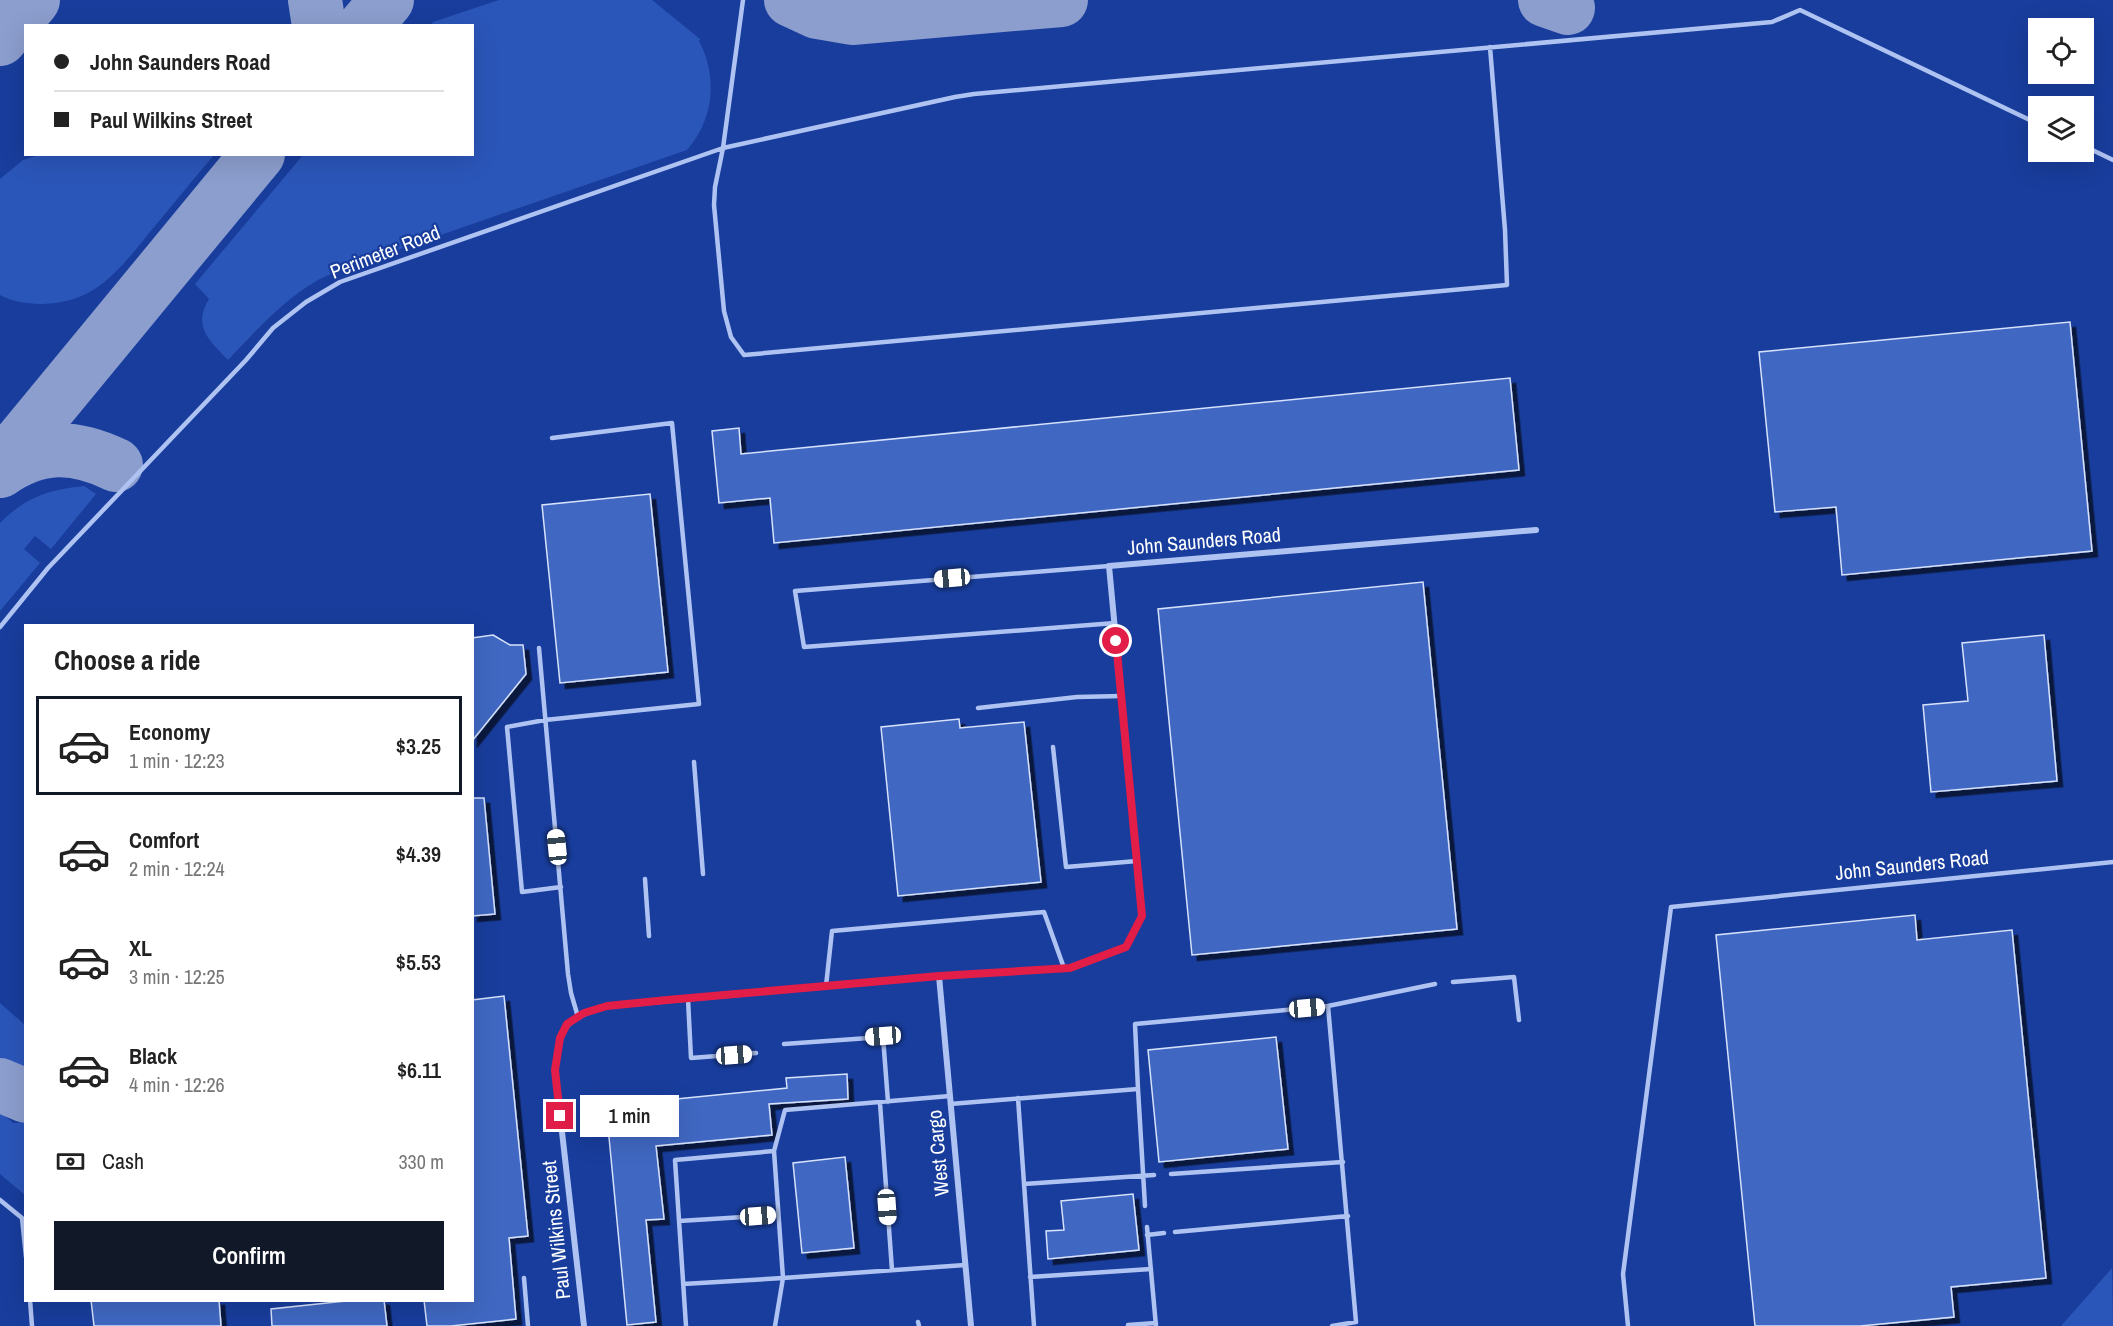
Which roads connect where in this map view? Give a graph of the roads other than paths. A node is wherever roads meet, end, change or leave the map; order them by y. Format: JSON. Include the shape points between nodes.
{"nodes":[{"id":1,"x":743,"y":0,"type":"edge"},
{"id":2,"x":1490,"y":47,"type":"junction"},
{"id":3,"x":2028,"y":119,"type":"edge"},
{"id":4,"x":723,"y":148,"type":"junction"},
{"id":5,"x":2094,"y":151,"type":"edge"},
{"id":6,"x":2113,"y":160,"type":"edge"},
{"id":7,"x":552,"y":438,"type":"dead end"},
{"id":8,"x":1536,"y":530,"type":"dead end"},
{"id":9,"x":1109,"y":566,"type":"junction"},
{"id":10,"x":1114,"y":623,"type":"junction"},
{"id":11,"x":0,"y":627,"type":"edge"},
{"id":12,"x":538,"y":648,"type":"dead end"},
{"id":13,"x":1122,"y":696,"type":"junction"},
{"id":14,"x":978,"y":708,"type":"dead end"},
{"id":15,"x":545,"y":720,"type":"junction"},
{"id":16,"x":1053,"y":747,"type":"dead end"},
{"id":17,"x":694,"y":762,"type":"dead end"},
{"id":18,"x":1137,"y":861,"type":"junction"},
{"id":19,"x":2113,"y":862,"type":"edge"},
{"id":20,"x":703,"y":874,"type":"dead end"},
{"id":21,"x":645,"y":879,"type":"dead end"},
{"id":22,"x":561,"y":887,"type":"junction"},
{"id":23,"x":649,"y":936,"type":"dead end"},
{"id":24,"x":1064,"y":968,"type":"junction"},
{"id":25,"x":939,"y":976,"type":"junction"},
{"id":26,"x":1453,"y":982,"type":"dead end"},
{"id":27,"x":1435,"y":984,"type":"dead end"},
{"id":28,"x":826,"y":986,"type":"junction"},
{"id":29,"x":688,"y":999,"type":"junction"},
{"id":30,"x":1329,"y":1006,"type":"junction"},
{"id":31,"x":578,"y":1017,"type":"junction"},
{"id":32,"x":1519,"y":1020,"type":"dead end"},
{"id":33,"x":567,"y":1024,"type":"joint"},
{"id":34,"x":784,"y":1044,"type":"dead end"},
{"id":35,"x":756,"y":1053,"type":"dead end"},
{"id":36,"x":1138,"y":1089,"type":"junction"},
{"id":37,"x":950,"y":1096,"type":"junction"},
{"id":38,"x":1018,"y":1098,"type":"junction"},
{"id":39,"x":880,"y":1102,"type":"junction"},
{"id":40,"x":888,"y":1102,"type":"junction"},
{"id":41,"x":950,"y":1104,"type":"junction"},
{"id":42,"x":774,"y":1151,"type":"junction"},
{"id":43,"x":1343,"y":1162,"type":"junction"},
{"id":44,"x":1171,"y":1174,"type":"dead end"},
{"id":45,"x":1143,"y":1175,"type":"junction"},
{"id":46,"x":1154,"y":1175,"type":"dead end"},
{"id":47,"x":1024,"y":1184,"type":"junction"},
{"id":48,"x":0,"y":1200,"type":"edge"},
{"id":49,"x":1145,"y":1206,"type":"dead end"},
{"id":50,"x":778,"y":1215,"type":"junction"},
{"id":51,"x":1348,"y":1216,"type":"junction"},
{"id":52,"x":679,"y":1221,"type":"junction"},
{"id":53,"x":1147,"y":1227,"type":"dead end"},
{"id":54,"x":1175,"y":1232,"type":"dead end"},
{"id":55,"x":1164,"y":1233,"type":"dead end"},
{"id":56,"x":1148,"y":1235,"type":"junction"},
{"id":57,"x":24,"y":1238,"type":"edge"},
{"id":58,"x":965,"y":1264,"type":"junction"},
{"id":59,"x":1151,"y":1269,"type":"junction"},
{"id":60,"x":892,"y":1270,"type":"junction"},
{"id":61,"x":1030,"y":1277,"type":"junction"},
{"id":62,"x":524,"y":1278,"type":"dead end"},
{"id":63,"x":783,"y":1278,"type":"junction"},
{"id":64,"x":683,"y":1284,"type":"junction"},
{"id":65,"x":30,"y":1302,"type":"edge"},
{"id":66,"x":1156,"y":1324,"type":"edge"},
{"id":67,"x":1128,"y":1325,"type":"edge"},
{"id":68,"x":32,"y":1326,"type":"edge"},
{"id":69,"x":528,"y":1326,"type":"edge"},
{"id":70,"x":584,"y":1326,"type":"edge"},
{"id":71,"x":686,"y":1326,"type":"edge"},
{"id":72,"x":775,"y":1326,"type":"edge"},
{"id":73,"x":971,"y":1326,"type":"edge"},
{"id":74,"x":1034,"y":1326,"type":"edge"},
{"id":75,"x":1332,"y":1326,"type":"edge"},
{"id":76,"x":1628,"y":1326,"type":"edge"}],
"edges":[{"from":1,"to":4,"type":"lane"},
{"from":2,"to":3,"type":"lane","name":"Perimeter Road","via":[[1772,22],[1800,10]]},
{"from":2,"to":4,"type":"lane","name":"Perimeter Road","via":[[974,94]]},
{"from":2,"to":4,"type":"lane","via":[[1507,285],[744,355],[731,337],[723,300],[714,205]]},
{"from":4,"to":11,"type":"lane","name":"Perimeter Road","via":[[340,282],[306,302],[273,328],[48,568]]},
{"from":5,"to":6,"type":"lane"},
{"from":7,"to":15,"type":"lane","via":[[672,423],[699,704]]},
{"from":8,"to":9,"type":"street","name":"John Saunders Road"},
{"from":9,"to":10,"type":"street","name":"John Saunders Road"},
{"from":9,"to":10,"type":"lane","via":[[795,591],[804,647]]},
{"from":10,"to":13,"type":"street","name":"John Saunders Road"},
{"from":12,"to":15,"type":"lane"},
{"from":13,"to":14,"type":"lane"},
{"from":13,"to":18,"type":"street","name":"John Saunders Road"},
{"from":15,"to":22,"type":"lane"},
{"from":15,"to":22,"type":"lane","via":[[507,727],[522,892]]},
{"from":16,"to":18,"type":"lane","via":[[1066,867]]},
{"from":17,"to":20,"type":"lane"},
{"from":18,"to":24,"type":"street","name":"John Saunders Road","via":[[1142,916],[1126,947]]},
{"from":19,"to":76,"type":"lane","name":"John Saunders Road","via":[[1671,907],[1623,1274]]},
{"from":21,"to":23,"type":"lane"},
{"from":22,"to":31,"type":"lane","via":[[571,993]]},
{"from":24,"to":25,"type":"street","name":"John Saunders Road"},
{"from":24,"to":28,"type":"lane","via":[[1044,912],[832,931]]},
{"from":25,"to":28,"type":"street","name":"John Saunders Road"},
{"from":25,"to":37,"type":"street","name":"West Cargo"},
{"from":26,"to":32,"type":"lane","via":[[1514,977]]},
{"from":27,"to":30,"type":"lane"},
{"from":28,"to":29,"type":"street","name":"John Saunders Road"},
{"from":29,"to":31,"type":"street","name":"John Saunders Road","via":[[607,1006]]},
{"from":29,"to":35,"type":"lane","via":[[691,1058]]},
{"from":30,"to":36,"type":"lane","via":[[1135,1024]]},
{"from":30,"to":43,"type":"lane"},
{"from":31,"to":33,"type":"street","name":"John Saunders Road"},
{"from":33,"to":70,"type":"street","name":"Paul Wilkins Street","via":[[560,1038],[555,1070]]},
{"from":34,"to":40,"type":"lane","via":[[883,1036]]},
{"from":36,"to":38,"type":"lane"},
{"from":36,"to":45,"type":"lane"},
{"from":37,"to":40,"type":"lane"},
{"from":37,"to":41,"type":"street","name":"West Cargo"},
{"from":38,"to":41,"type":"lane"},
{"from":38,"to":47,"type":"lane"},
{"from":39,"to":40,"type":"lane"},
{"from":39,"to":42,"type":"lane","via":[[785,1110]]},
{"from":39,"to":60,"type":"lane"},
{"from":41,"to":58,"type":"street","name":"West Cargo"},
{"from":42,"to":50,"type":"lane"},
{"from":42,"to":52,"type":"lane","via":[[675,1160]]},
{"from":43,"to":44,"type":"lane"},
{"from":43,"to":51,"type":"lane"},
{"from":45,"to":46,"type":"lane"},
{"from":45,"to":47,"type":"lane"},
{"from":45,"to":49,"type":"lane"},
{"from":47,"to":61,"type":"lane"},
{"from":48,"to":57,"type":"lane","via":[[22,1218]]},
{"from":50,"to":52,"type":"lane"},
{"from":50,"to":63,"type":"lane"},
{"from":51,"to":54,"type":"lane"},
{"from":51,"to":75,"type":"lane","via":[[1356,1322]]},
{"from":52,"to":64,"type":"lane"},
{"from":53,"to":56,"type":"lane"},
{"from":55,"to":56,"type":"lane"},
{"from":56,"to":59,"type":"lane"},
{"from":58,"to":60,"type":"lane"},
{"from":58,"to":73,"type":"street","name":"West Cargo"},
{"from":59,"to":61,"type":"lane"},
{"from":59,"to":66,"type":"lane"},
{"from":60,"to":63,"type":"lane"},
{"from":61,"to":74,"type":"lane"},
{"from":62,"to":69,"type":"lane"},
{"from":63,"to":64,"type":"lane"},
{"from":63,"to":72,"type":"lane"},
{"from":64,"to":71,"type":"lane"},
{"from":65,"to":68,"type":"lane"},
{"from":66,"to":67,"type":"lane"}]}
